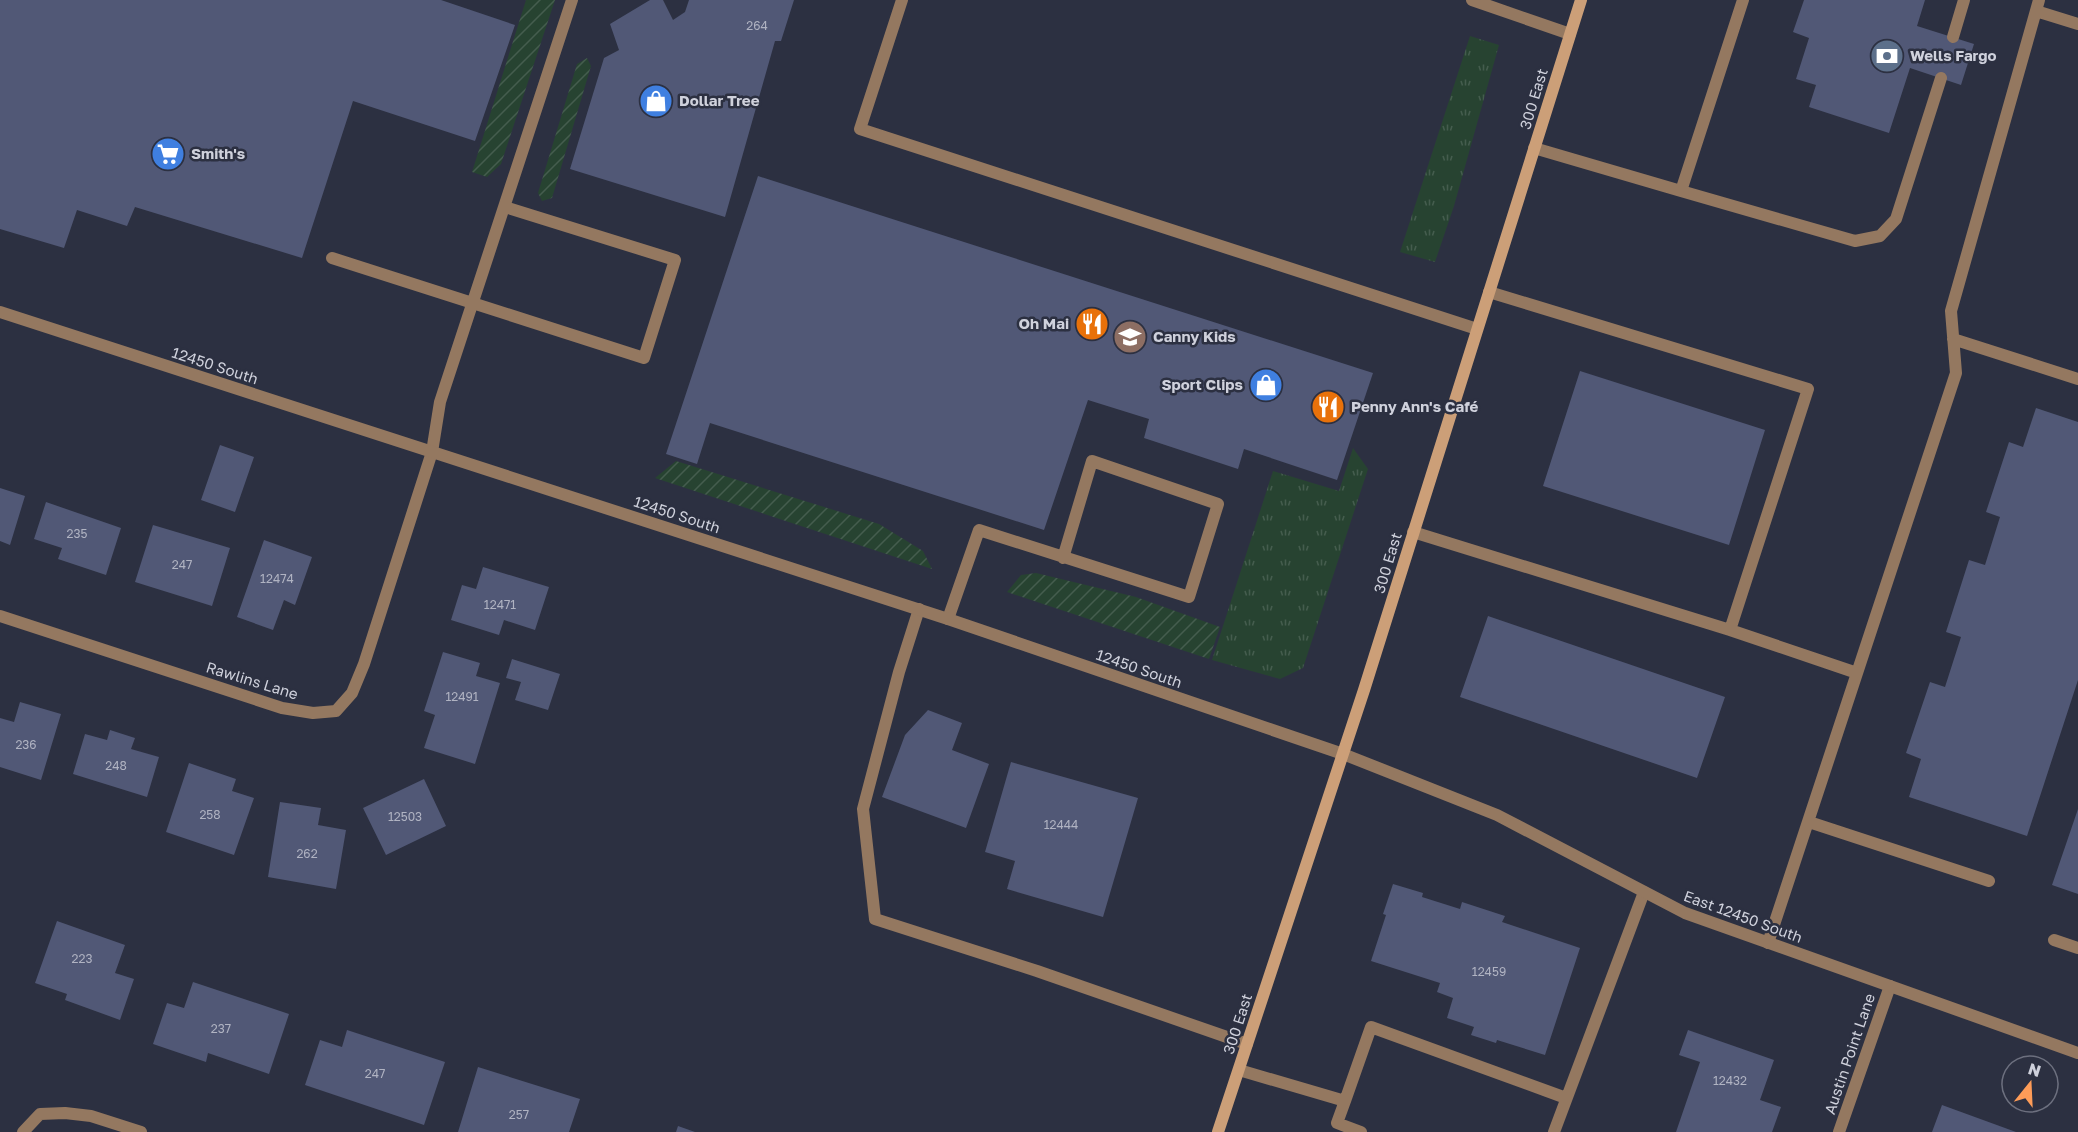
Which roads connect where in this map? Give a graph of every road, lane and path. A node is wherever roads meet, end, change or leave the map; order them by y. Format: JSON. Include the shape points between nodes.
{"nodes":[{"id":1,"x":572,"y":0,"type":"edge"},
{"id":2,"x":902,"y":0,"type":"edge"},
{"id":3,"x":1472,"y":0,"type":"edge"},
{"id":4,"x":1581,"y":0,"type":"edge"},
{"id":5,"x":1743,"y":0,"type":"edge"},
{"id":6,"x":1964,"y":0,"type":"edge"},
{"id":7,"x":2037,"y":5,"type":"edge"},
{"id":8,"x":2078,"y":24,"type":"edge"},
{"id":9,"x":1570,"y":34,"type":"junction"},
{"id":10,"x":1953,"y":37,"type":"dead end"},
{"id":11,"x":1941,"y":78,"type":"dead end"},
{"id":12,"x":1534,"y":148,"type":"junction"},
{"id":13,"x":1680,"y":191,"type":"junction"},
{"id":14,"x":505,"y":207,"type":"junction"},
{"id":15,"x":332,"y":258,"type":"dead end"},
{"id":16,"x":1489,"y":292,"type":"junction"},
{"id":17,"x":473,"y":303,"type":"junction"},
{"id":18,"x":0,"y":312,"type":"edge"},
{"id":19,"x":1478,"y":328,"type":"junction"},
{"id":20,"x":1953,"y":339,"type":"junction"},
{"id":21,"x":2078,"y":379,"type":"edge"},
{"id":22,"x":432,"y":452,"type":"junction"},
{"id":23,"x":1413,"y":532,"type":"junction"},
{"id":24,"x":1063,"y":558,"type":"junction"},
{"id":25,"x":919,"y":609,"type":"junction"},
{"id":26,"x":0,"y":616,"type":"edge"},
{"id":27,"x":948,"y":619,"type":"junction"},
{"id":28,"x":1730,"y":630,"type":"junction"},
{"id":29,"x":1857,"y":673,"type":"junction"},
{"id":30,"x":1343,"y":754,"type":"junction"},
{"id":31,"x":1809,"y":822,"type":"junction"},
{"id":32,"x":1989,"y":881,"type":"dead end"},
{"id":33,"x":1644,"y":892,"type":"junction"},
{"id":34,"x":2054,"y":940,"type":"dead end"},
{"id":35,"x":1768,"y":943,"type":"junction"},
{"id":36,"x":2078,"y":948,"type":"edge"},
{"id":37,"x":1890,"y":986,"type":"junction"},
{"id":38,"x":1247,"y":1044,"type":"junction"},
{"id":39,"x":2078,"y":1053,"type":"edge"},
{"id":40,"x":1239,"y":1070,"type":"junction"},
{"id":41,"x":1566,"y":1098,"type":"junction"},
{"id":42,"x":1345,"y":1101,"type":"junction"},
{"id":43,"x":22,"y":1132,"type":"edge"},
{"id":44,"x":141,"y":1132,"type":"edge"},
{"id":45,"x":1218,"y":1132,"type":"edge"},
{"id":46,"x":1361,"y":1132,"type":"edge"},
{"id":47,"x":1554,"y":1132,"type":"edge"},
{"id":48,"x":1839,"y":1132,"type":"edge"}],
"edges":[{"from":1,"to":14,"type":"street"},
{"from":2,"to":19,"type":"street","via":[[860,129]]},
{"from":3,"to":9,"type":"street"},
{"from":4,"to":9,"type":"main road","name":"300 East"},
{"from":5,"to":13,"type":"street"},
{"from":6,"to":10,"type":"street"},
{"from":7,"to":8,"type":"street"},
{"from":7,"to":20,"type":"street","via":[[1951,311]]},
{"from":9,"to":12,"type":"main road","name":"300 East"},
{"from":11,"to":13,"type":"street","via":[[1896,219],[1880,236],[1855,241]]},
{"from":12,"to":13,"type":"street"},
{"from":12,"to":16,"type":"main road","name":"300 East"},
{"from":14,"to":17,"type":"street"},
{"from":14,"to":17,"type":"street","via":[[675,260],[644,358]]},
{"from":15,"to":17,"type":"street"},
{"from":16,"to":19,"type":"main road","name":"300 East"},
{"from":16,"to":28,"type":"street","via":[[1808,389]]},
{"from":17,"to":22,"type":"street","via":[[440,402]]},
{"from":18,"to":22,"type":"street","name":"12450 South"},
{"from":19,"to":23,"type":"main road","name":"300 East"},
{"from":20,"to":21,"type":"street"},
{"from":20,"to":29,"type":"street","via":[[1956,373]]},
{"from":22,"to":25,"type":"street","name":"12450 South"},
{"from":22,"to":26,"type":"street","name":"Rawlins Lane","via":[[364,664],[352,693],[336,711],[313,713],[282,708]]},
{"from":23,"to":28,"type":"street"},
{"from":23,"to":30,"type":"main road","name":"300 East"},
{"from":24,"to":24,"type":"street","via":[[1189,597],[1218,504],[1092,461]]},
{"from":24,"to":27,"type":"street","via":[[979,530]]},
{"from":25,"to":27,"type":"street","name":"12450 South"},
{"from":25,"to":38,"type":"street","via":[[863,809],[875,919]]},
{"from":27,"to":30,"type":"street","name":"12450 South"},
{"from":28,"to":29,"type":"street"},
{"from":29,"to":31,"type":"street"},
{"from":30,"to":33,"type":"street","name":"East 12450 South","via":[[1497,815]]},
{"from":30,"to":38,"type":"main road","name":"300 East"},
{"from":31,"to":32,"type":"street"},
{"from":31,"to":35,"type":"street"},
{"from":33,"to":35,"type":"street","name":"East 12450 South","via":[[1685,913]]},
{"from":33,"to":41,"type":"street"},
{"from":34,"to":36,"type":"street"},
{"from":35,"to":37,"type":"street","name":"East 12450 South"},
{"from":37,"to":39,"type":"street","name":"East 12450 South"},
{"from":37,"to":48,"type":"street","name":"Austin Point Lane"},
{"from":38,"to":40,"type":"main road","name":"300 East"},
{"from":40,"to":42,"type":"street"},
{"from":40,"to":45,"type":"main road","name":"300 East"},
{"from":41,"to":42,"type":"street","via":[[1371,1027]]},
{"from":41,"to":47,"type":"street"},
{"from":42,"to":46,"type":"street","via":[[1337,1124]]},
{"from":43,"to":44,"type":"street","via":[[40,1114],[65,1113],[92,1116]]}]}
